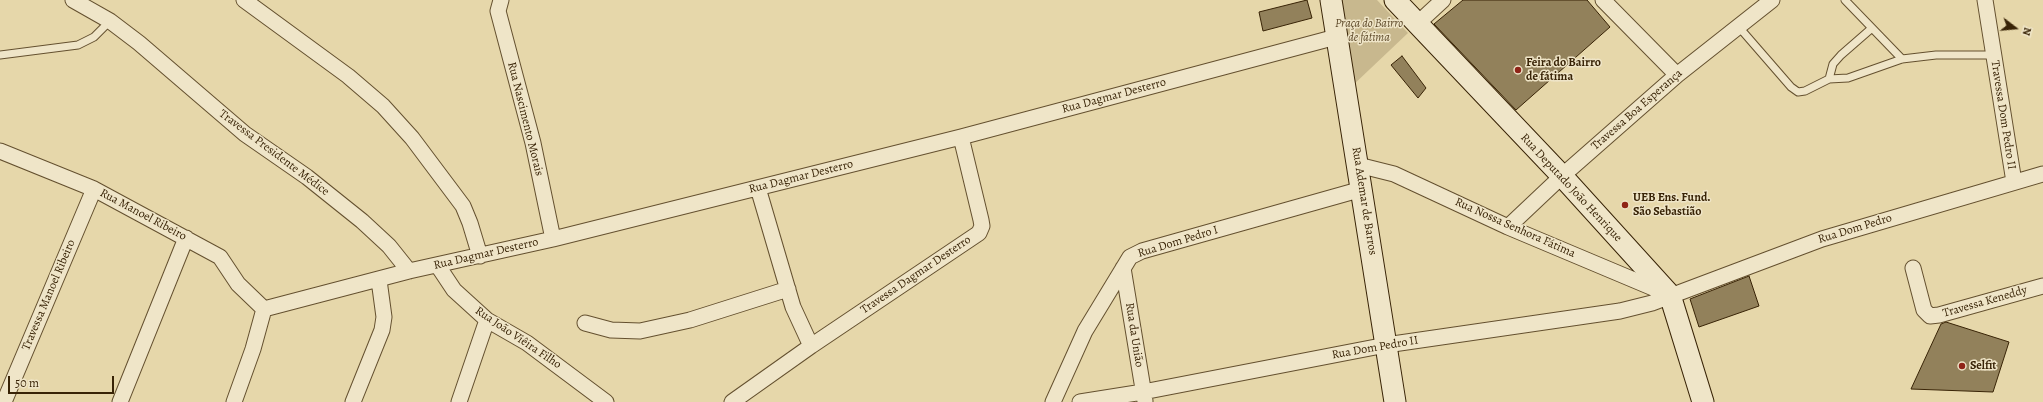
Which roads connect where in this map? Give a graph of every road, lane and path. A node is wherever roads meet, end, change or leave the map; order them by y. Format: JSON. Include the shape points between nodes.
{"nodes":[{"id":1,"x":73,"y":0,"type":"edge"},
{"id":2,"x":244,"y":0,"type":"edge"},
{"id":3,"x":1331,"y":0,"type":"edge"},
{"id":4,"x":1395,"y":0,"type":"edge"},
{"id":5,"x":1443,"y":0,"type":"edge"},
{"id":6,"x":1603,"y":0,"type":"edge"},
{"id":7,"x":1772,"y":0,"type":"edge"},
{"id":8,"x":1845,"y":0,"type":"edge"},
{"id":9,"x":1985,"y":0,"type":"edge"},
{"id":10,"x":496,"y":4,"type":"edge"},
{"id":11,"x":110,"y":21,"type":"junction"},
{"id":12,"x":1417,"y":24,"type":"junction"},
{"id":13,"x":1738,"y":26,"type":"junction"},
{"id":14,"x":1872,"y":28,"type":"junction"},
{"id":15,"x":1336,"y":37,"type":"junction"},
{"id":16,"x":0,"y":55,"type":"edge"},
{"id":17,"x":1993,"y":55,"type":"junction"},
{"id":18,"x":1902,"y":59,"type":"junction"},
{"id":19,"x":1677,"y":75,"type":"junction"},
{"id":20,"x":1829,"y":79,"type":"junction"},
{"id":21,"x":961,"y":137,"type":"junction"},
{"id":22,"x":0,"y":151,"type":"edge"},
{"id":23,"x":1358,"y":165,"type":"junction"},
{"id":24,"x":2043,"y":174,"type":"edge"},
{"id":25,"x":1562,"y":176,"type":"junction"},
{"id":26,"x":2014,"y":182,"type":"junction"},
{"id":27,"x":758,"y":188,"type":"junction"},
{"id":28,"x":94,"y":189,"type":"junction"},
{"id":29,"x":1362,"y":189,"type":"junction"},
{"id":30,"x":1508,"y":227,"type":"junction"},
{"id":31,"x":186,"y":238,"type":"junction"},
{"id":32,"x":553,"y":239,"type":"junction"},
{"id":33,"x":480,"y":256,"type":"junction"},
{"id":34,"x":438,"y":266,"type":"junction"},
{"id":35,"x":1123,"y":268,"type":"junction"},
{"id":36,"x":1913,"y":268,"type":"dead end"},
{"id":37,"x":409,"y":272,"type":"junction"},
{"id":38,"x":379,"y":280,"type":"junction"},
{"id":39,"x":2043,"y":286,"type":"edge"},
{"id":40,"x":788,"y":289,"type":"junction"},
{"id":41,"x":1670,"y":295,"type":"junction"},
{"id":42,"x":264,"y":309,"type":"junction"},
{"id":43,"x":487,"y":320,"type":"junction"},
{"id":44,"x":584,"y":323,"type":"dead end"},
{"id":45,"x":1386,"y":345,"type":"junction"},
{"id":46,"x":811,"y":346,"type":"junction"},
{"id":47,"x":1144,"y":397,"type":"edge"},
{"id":48,"x":4,"y":402,"type":"edge"},
{"id":49,"x":120,"y":402,"type":"edge"},
{"id":50,"x":234,"y":402,"type":"edge"},
{"id":51,"x":353,"y":402,"type":"edge"},
{"id":52,"x":459,"y":402,"type":"edge"},
{"id":53,"x":606,"y":402,"type":"edge"},
{"id":54,"x":732,"y":402,"type":"edge"},
{"id":55,"x":1053,"y":402,"type":"edge"},
{"id":56,"x":1080,"y":402,"type":"edge"},
{"id":57,"x":1395,"y":402,"type":"edge"},
{"id":58,"x":1703,"y":402,"type":"edge"}],
"edges":[{"from":1,"to":11,"type":"street","name":"Travessa Presidente Médice"},
{"from":2,"to":33,"type":"street","via":[[348,76],[383,106],[412,138],[462,206]]},
{"from":3,"to":15,"type":"main road","name":"Rua Ademar de Barros"},
{"from":4,"to":12,"type":"main road","name":"Rua Deputado João Henrique"},
{"from":5,"to":12,"type":"street"},
{"from":6,"to":19,"type":"street"},
{"from":7,"to":13,"type":"street","name":"Travessa Boa Esperança"},
{"from":8,"to":14,"type":"lane"},
{"from":9,"to":17,"type":"street","name":"Travessa Dom Pedro II"},
{"from":10,"to":32,"type":"street","name":"Rua Nascimento Morais","via":[[533,143]]},
{"from":11,"to":16,"type":"lane","via":[[94,37],[78,45]]},
{"from":11,"to":37,"type":"street","name":"Travessa Presidente Médice","via":[[245,134],[307,177],[362,221],[390,246]]},
{"from":12,"to":25,"type":"main road","name":"Rua Deputado João Henrique"},
{"from":13,"to":19,"type":"street","name":"Travessa Boa Esperança"},
{"from":13,"to":20,"type":"lane","via":[[1794,90],[1805,91]]},
{"from":14,"to":18,"type":"lane"},
{"from":14,"to":20,"type":"lane","via":[[1833,64]]},
{"from":15,"to":21,"type":"street","name":"Rua Dagmar Desterro"},
{"from":15,"to":23,"type":"main road","name":"Rua Ademar de Barros"},
{"from":17,"to":18,"type":"lane","via":[[1936,55]]},
{"from":17,"to":26,"type":"street","name":"Travessa Dom Pedro II"},
{"from":18,"to":20,"type":"lane","via":[[1848,78]]},
{"from":19,"to":25,"type":"street","name":"Travessa Boa Esperança"},
{"from":21,"to":27,"type":"street","name":"Rua Dagmar Desterro"},
{"from":21,"to":46,"type":"street","name":"Travessa Dagmar Desterro","via":[[982,226],[979,232]]},
{"from":22,"to":28,"type":"street","name":"Rua Manoel Ribeiro"},
{"from":23,"to":29,"type":"main road","name":"Rua Ademar de Barros"},
{"from":23,"to":30,"type":"street","name":"Rua Nossa Senhora Fátima","via":[[1394,174]]},
{"from":24,"to":26,"type":"street","name":"Rua Dom Pedro"},
{"from":25,"to":30,"type":"street","name":"Travessa Boa Esperança"},
{"from":25,"to":41,"type":"main road","name":"Rua Deputado João Henrique"},
{"from":26,"to":41,"type":"street","name":"Rua Dom Pedro","via":[[1822,239]]},
{"from":27,"to":32,"type":"street","name":"Rua Dagmar Desterro"},
{"from":27,"to":40,"type":"street"},
{"from":28,"to":31,"type":"street","name":"Rua Manoel Ribeiro"},
{"from":28,"to":48,"type":"street","name":"Travessa Manoel Ribeiro"},
{"from":29,"to":35,"type":"street","name":"Rua Dom Pedro I","via":[[1142,251],[1130,257]]},
{"from":29,"to":45,"type":"main road","name":"Rua Ademar de Barros"},
{"from":30,"to":41,"type":"street","name":"Rua Nossa Senhora Fátima"},
{"from":31,"to":42,"type":"street","name":"Rua Manoel Ribeiro","via":[[220,257],[238,284]]},
{"from":31,"to":49,"type":"street"},
{"from":32,"to":33,"type":"street","name":"Rua Dagmar Desterro"},
{"from":33,"to":34,"type":"street","name":"Rua Dagmar Desterro"},
{"from":34,"to":37,"type":"street","name":"Rua Dagmar Desterro"},
{"from":34,"to":43,"type":"street","name":"Rua João Viêira Filho","via":[[454,290]]},
{"from":35,"to":47,"type":"street","name":"Rua da União"},
{"from":35,"to":55,"type":"street","name":"Rua Dom Pedro I","via":[[1085,331]]},
{"from":36,"to":39,"type":"street","name":"Travessa Keneddy","via":[[1924,310],[1930,316]]},
{"from":37,"to":38,"type":"street","name":"Rua Dagmar Desterro"},
{"from":38,"to":42,"type":"street","name":"Rua Dagmar Desterro"},
{"from":38,"to":51,"type":"street","via":[[384,305],[382,330]]},
{"from":40,"to":44,"type":"street","via":[[690,320],[640,331],[611,330]]},
{"from":40,"to":46,"type":"street","via":[[793,307]]},
{"from":41,"to":45,"type":"street","name":"Rua Dom Pedro II","via":[[1620,312]]},
{"from":41,"to":58,"type":"main road","name":"Rua Deputado João Henrique"},
{"from":42,"to":50,"type":"street"},
{"from":43,"to":52,"type":"street"},
{"from":43,"to":53,"type":"street","name":"Rua João Viêira Filho","via":[[534,348]]},
{"from":45,"to":47,"type":"street","name":"Rua Dom Pedro II"},
{"from":45,"to":57,"type":"main road","name":"Rua Ademar de Barros"},
{"from":46,"to":54,"type":"street","name":"Travessa Dagmar Desterro"},
{"from":47,"to":56,"type":"street","name":"Rua Dom Pedro II"}]}
